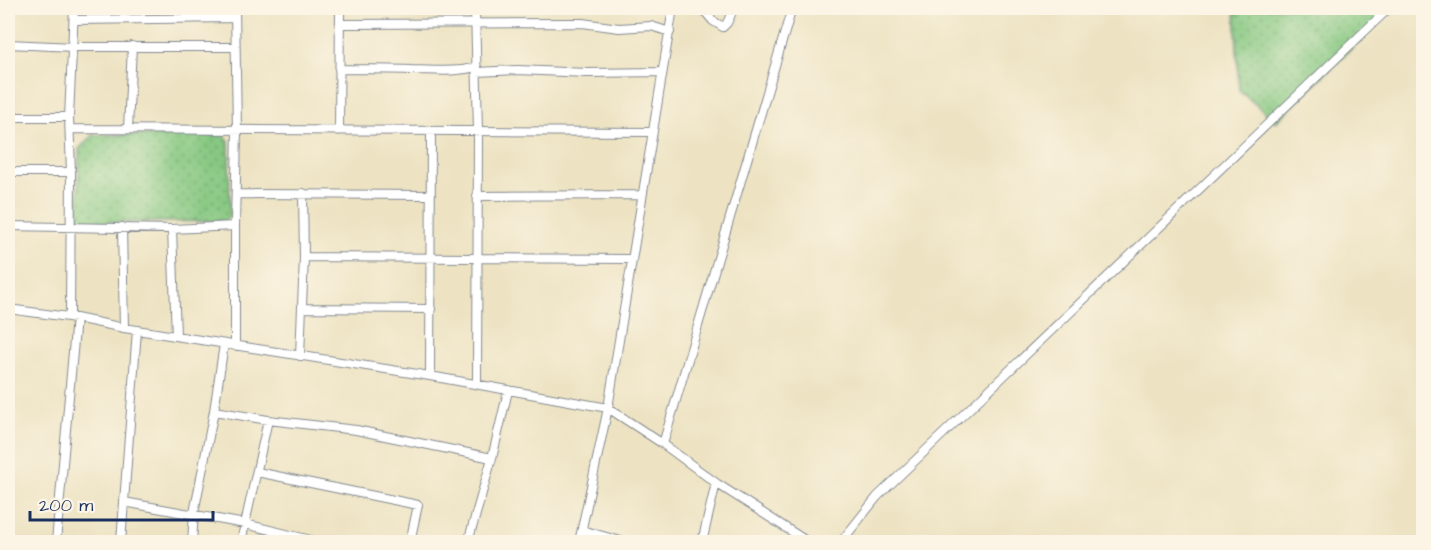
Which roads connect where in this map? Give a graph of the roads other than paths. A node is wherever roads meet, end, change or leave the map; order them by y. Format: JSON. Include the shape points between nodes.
{"nodes":[{"id":1,"x":74,"y":8,"type":"edge"},
{"id":2,"x":235,"y":8,"type":"edge"},
{"id":3,"x":340,"y":8,"type":"edge"},
{"id":4,"x":476,"y":8,"type":"edge"},
{"id":5,"x":673,"y":8,"type":"edge"},
{"id":6,"x":702,"y":8,"type":"edge"},
{"id":7,"x":734,"y":8,"type":"edge"},
{"id":8,"x":792,"y":8,"type":"edge"},
{"id":9,"x":1389,"y":8,"type":"edge"},
{"id":10,"x":235,"y":18,"type":"junction"},
{"id":11,"x":74,"y":21,"type":"junction"},
{"id":12,"x":476,"y":23,"type":"junction"},
{"id":13,"x":340,"y":24,"type":"junction"},
{"id":14,"x":670,"y":32,"type":"junction"},
{"id":15,"x":8,"y":44,"type":"edge"},
{"id":16,"x":132,"y":46,"type":"junction"},
{"id":17,"x":74,"y":47,"type":"junction"},
{"id":18,"x":235,"y":47,"type":"junction"},
{"id":19,"x":339,"y":69,"type":"junction"},
{"id":20,"x":477,"y":70,"type":"junction"},
{"id":21,"x":662,"y":72,"type":"junction"},
{"id":22,"x":8,"y":117,"type":"edge"},
{"id":23,"x":69,"y":117,"type":"junction"},
{"id":24,"x":70,"y":129,"type":"junction"},
{"id":25,"x":128,"y":129,"type":"junction"},
{"id":26,"x":237,"y":130,"type":"junction"},
{"id":27,"x":339,"y":131,"type":"junction"},
{"id":28,"x":431,"y":131,"type":"junction"},
{"id":29,"x":478,"y":131,"type":"junction"},
{"id":30,"x":652,"y":132,"type":"junction"},
{"id":31,"x":8,"y":172,"type":"edge"},
{"id":32,"x":71,"y":172,"type":"junction"},
{"id":33,"x":303,"y":193,"type":"junction"},
{"id":34,"x":236,"y":194,"type":"junction"},
{"id":35,"x":430,"y":195,"type":"junction"},
{"id":36,"x":641,"y":195,"type":"junction"},
{"id":37,"x":477,"y":196,"type":"junction"},
{"id":38,"x":8,"y":226,"type":"edge"},
{"id":39,"x":69,"y":226,"type":"junction"},
{"id":40,"x":122,"y":226,"type":"junction"},
{"id":41,"x":235,"y":226,"type":"junction"},
{"id":42,"x":172,"y":229,"type":"junction"},
{"id":43,"x":304,"y":257,"type":"junction"},
{"id":44,"x":477,"y":258,"type":"junction"},
{"id":45,"x":431,"y":259,"type":"junction"},
{"id":46,"x":631,"y":259,"type":"junction"},
{"id":47,"x":302,"y":308,"type":"junction"},
{"id":48,"x":8,"y":309,"type":"edge"},
{"id":49,"x":431,"y":309,"type":"junction"},
{"id":50,"x":73,"y":318,"type":"junction"},
{"id":51,"x":124,"y":328,"type":"junction"},
{"id":52,"x":137,"y":330,"type":"junction"},
{"id":53,"x":176,"y":335,"type":"junction"},
{"id":54,"x":224,"y":344,"type":"junction"},
{"id":55,"x":235,"y":346,"type":"junction"},
{"id":56,"x":300,"y":356,"type":"junction"},
{"id":57,"x":430,"y":376,"type":"junction"},
{"id":58,"x":477,"y":384,"type":"junction"},
{"id":59,"x":508,"y":391,"type":"junction"},
{"id":60,"x":608,"y":408,"type":"junction"},
{"id":61,"x":214,"y":411,"type":"junction"},
{"id":62,"x":268,"y":420,"type":"junction"},
{"id":63,"x":663,"y":444,"type":"junction"},
{"id":64,"x":492,"y":458,"type":"junction"},
{"id":65,"x":256,"y":472,"type":"junction"},
{"id":66,"x":716,"y":483,"type":"junction"},
{"id":67,"x":124,"y":502,"type":"junction"},
{"id":68,"x":194,"y":513,"type":"junction"},
{"id":69,"x":245,"y":524,"type":"junction"},
{"id":70,"x":582,"y":530,"type":"junction"},
{"id":71,"x":293,"y":539,"type":"edge"},
{"id":72,"x":56,"y":543,"type":"edge"},
{"id":73,"x":121,"y":543,"type":"edge"},
{"id":74,"x":192,"y":543,"type":"edge"},
{"id":75,"x":241,"y":543,"type":"edge"},
{"id":76,"x":319,"y":543,"type":"edge"},
{"id":77,"x":410,"y":543,"type":"edge"},
{"id":78,"x":468,"y":543,"type":"edge"},
{"id":79,"x":579,"y":543,"type":"edge"},
{"id":80,"x":624,"y":543,"type":"edge"},
{"id":81,"x":702,"y":543,"type":"edge"},
{"id":82,"x":808,"y":543,"type":"edge"},
{"id":83,"x":841,"y":543,"type":"edge"}],
"edges":[{"from":1,"to":11,"type":"street"},
{"from":2,"to":10,"type":"street"},
{"from":3,"to":13,"type":"street"},
{"from":4,"to":12,"type":"street"},
{"from":5,"to":14,"type":"street"},
{"from":6,"to":7,"type":"street","via":[[723,27]]},
{"from":8,"to":63,"type":"street"},
{"from":9,"to":83,"type":"street","via":[[877,497]]},
{"from":10,"to":11,"type":"street"},
{"from":10,"to":18,"type":"street"},
{"from":11,"to":17,"type":"street"},
{"from":12,"to":13,"type":"street"},
{"from":12,"to":14,"type":"street","via":[[651,26]]},
{"from":12,"to":20,"type":"street"},
{"from":13,"to":19,"type":"street"},
{"from":14,"to":21,"type":"street"},
{"from":15,"to":17,"type":"street"},
{"from":16,"to":17,"type":"street"},
{"from":16,"to":18,"type":"street"},
{"from":16,"to":25,"type":"street"},
{"from":17,"to":23,"type":"street"},
{"from":18,"to":26,"type":"street"},
{"from":19,"to":20,"type":"street"},
{"from":19,"to":27,"type":"street"},
{"from":20,"to":21,"type":"street"},
{"from":20,"to":29,"type":"street"},
{"from":21,"to":30,"type":"street"},
{"from":22,"to":23,"type":"street"},
{"from":23,"to":24,"type":"street"},
{"from":24,"to":25,"type":"street"},
{"from":24,"to":32,"type":"street"},
{"from":25,"to":26,"type":"street"},
{"from":26,"to":27,"type":"street"},
{"from":26,"to":34,"type":"street"},
{"from":27,"to":28,"type":"street"},
{"from":28,"to":29,"type":"street"},
{"from":28,"to":35,"type":"street"},
{"from":29,"to":30,"type":"street"},
{"from":29,"to":37,"type":"street"},
{"from":30,"to":36,"type":"street"},
{"from":31,"to":32,"type":"street"},
{"from":32,"to":39,"type":"street"},
{"from":33,"to":34,"type":"street"},
{"from":33,"to":35,"type":"street"},
{"from":33,"to":43,"type":"street"},
{"from":34,"to":41,"type":"street"},
{"from":35,"to":45,"type":"street"},
{"from":36,"to":37,"type":"street"},
{"from":36,"to":46,"type":"street"},
{"from":37,"to":44,"type":"street"},
{"from":38,"to":39,"type":"street"},
{"from":39,"to":40,"type":"street"},
{"from":39,"to":50,"type":"street"},
{"from":40,"to":42,"type":"street"},
{"from":40,"to":51,"type":"street"},
{"from":41,"to":42,"type":"street"},
{"from":41,"to":55,"type":"street"},
{"from":42,"to":53,"type":"street"},
{"from":43,"to":45,"type":"street"},
{"from":43,"to":47,"type":"street"},
{"from":44,"to":45,"type":"street"},
{"from":44,"to":46,"type":"street"},
{"from":44,"to":58,"type":"street"},
{"from":45,"to":49,"type":"street"},
{"from":46,"to":60,"type":"street"},
{"from":47,"to":49,"type":"street"},
{"from":47,"to":56,"type":"street"},
{"from":48,"to":50,"type":"street"},
{"from":49,"to":57,"type":"street"},
{"from":50,"to":51,"type":"street"},
{"from":50,"to":72,"type":"street"},
{"from":51,"to":52,"type":"street"},
{"from":52,"to":53,"type":"street"},
{"from":52,"to":67,"type":"street"},
{"from":53,"to":54,"type":"street"},
{"from":54,"to":55,"type":"street"},
{"from":54,"to":61,"type":"street"},
{"from":55,"to":56,"type":"street"},
{"from":56,"to":57,"type":"street"},
{"from":57,"to":58,"type":"street"},
{"from":58,"to":59,"type":"street"},
{"from":59,"to":60,"type":"street"},
{"from":59,"to":64,"type":"street"},
{"from":60,"to":63,"type":"street"},
{"from":60,"to":70,"type":"street"},
{"from":61,"to":62,"type":"street"},
{"from":61,"to":68,"type":"street"},
{"from":62,"to":64,"type":"street","via":[[356,430]]},
{"from":62,"to":65,"type":"street"},
{"from":63,"to":66,"type":"street"},
{"from":64,"to":78,"type":"street"},
{"from":65,"to":69,"type":"street"},
{"from":65,"to":77,"type":"street","via":[[418,506]]},
{"from":66,"to":81,"type":"street"},
{"from":66,"to":82,"type":"street"},
{"from":67,"to":68,"type":"street"},
{"from":67,"to":73,"type":"street"},
{"from":68,"to":69,"type":"street"},
{"from":68,"to":74,"type":"street"},
{"from":69,"to":71,"type":"street"},
{"from":69,"to":75,"type":"street"},
{"from":70,"to":79,"type":"street"},
{"from":70,"to":80,"type":"street"},
{"from":71,"to":76,"type":"street"}]}
